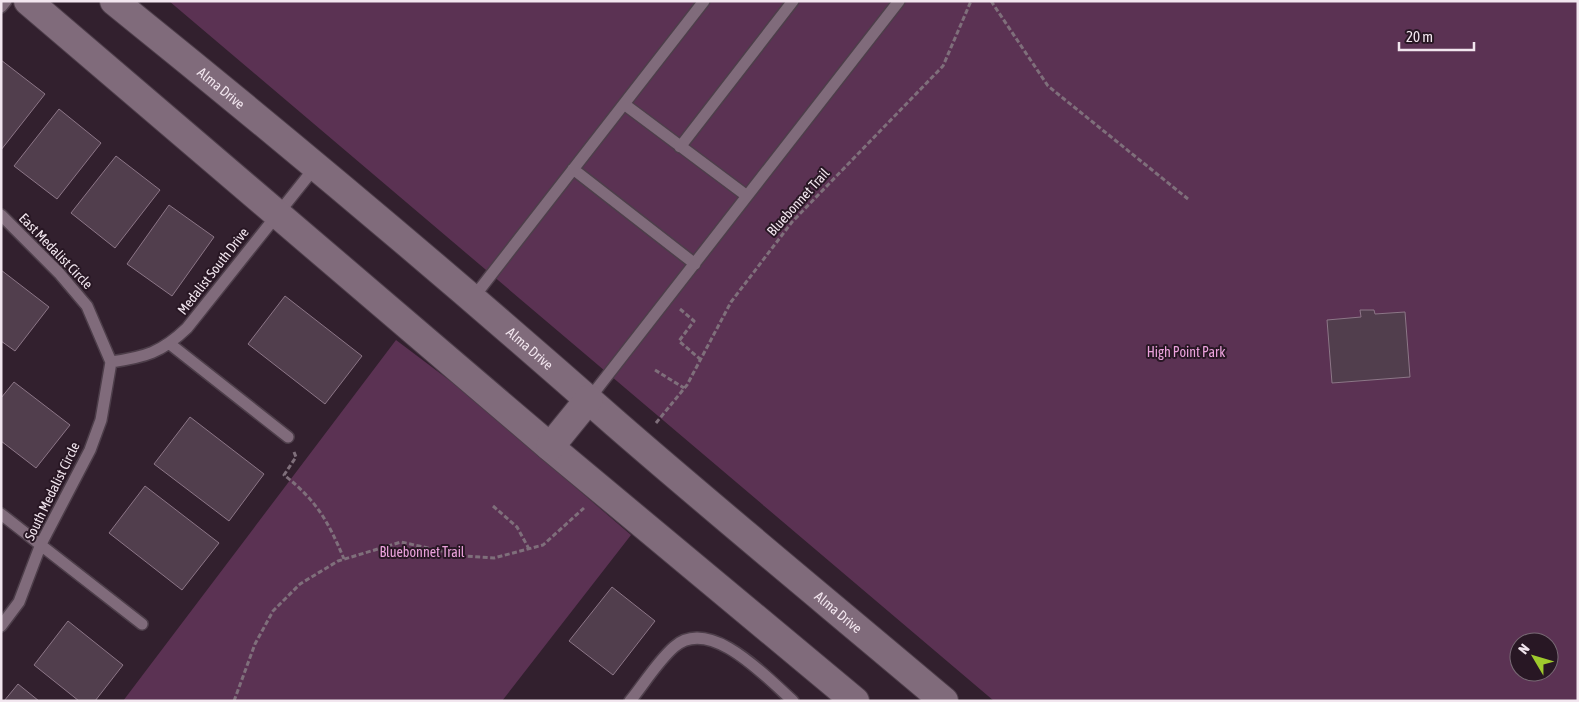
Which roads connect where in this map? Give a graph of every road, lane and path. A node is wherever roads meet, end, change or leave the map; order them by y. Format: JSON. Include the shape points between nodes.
{"nodes":[{"id":1,"x":6,"y":1,"type":"edge"},
{"id":2,"x":28,"y":1,"type":"edge"},
{"id":3,"x":114,"y":1,"type":"edge"},
{"id":4,"x":704,"y":1,"type":"edge"},
{"id":5,"x":793,"y":1,"type":"edge"},
{"id":6,"x":899,"y":1,"type":"edge"},
{"id":7,"x":971,"y":1,"type":"edge"},
{"id":8,"x":992,"y":1,"type":"edge"},
{"id":9,"x":1,"y":7,"type":"edge"},
{"id":10,"x":624,"y":104,"type":"junction"},
{"id":11,"x":680,"y":147,"type":"junction"},
{"id":12,"x":317,"y":166,"type":"junction"},
{"id":13,"x":573,"y":169,"type":"junction"},
{"id":14,"x":747,"y":196,"type":"junction"},
{"id":15,"x":1188,"y":199,"type":"dead end"},
{"id":16,"x":277,"y":214,"type":"junction"},
{"id":17,"x":1,"y":215,"type":"edge"},
{"id":18,"x":695,"y":264,"type":"junction"},
{"id":19,"x":473,"y":298,"type":"junction"},
{"id":20,"x":667,"y":299,"type":"junction"},
{"id":21,"x":170,"y":344,"type":"junction"},
{"id":22,"x":700,"y":359,"type":"junction"},
{"id":23,"x":111,"y":362,"type":"junction"},
{"id":24,"x":655,"y":370,"type":"dead end"},
{"id":25,"x":684,"y":388,"type":"junction"},
{"id":26,"x":589,"y":400,"type":"junction"},
{"id":27,"x":652,"y":428,"type":"dead end"},
{"id":28,"x":288,"y":437,"type":"joint"},
{"id":29,"x":550,"y":448,"type":"junction"},
{"id":30,"x":589,"y":502,"type":"dead end"},
{"id":31,"x":493,"y":506,"type":"dead end"},
{"id":32,"x":1,"y":514,"type":"edge"},
{"id":33,"x":41,"y":544,"type":"junction"},
{"id":34,"x":528,"y":549,"type":"junction"},
{"id":35,"x":344,"y":559,"type":"junction"},
{"id":36,"x":142,"y":624,"type":"dead end"},
{"id":37,"x":1,"y":626,"type":"edge"},
{"id":38,"x":234,"y":701,"type":"edge"},
{"id":39,"x":630,"y":701,"type":"edge"},
{"id":40,"x":793,"y":701,"type":"edge"},
{"id":41,"x":855,"y":701,"type":"edge"},
{"id":42,"x":944,"y":701,"type":"edge"}],
"edges":[{"from":1,"to":9,"type":"lane"},
{"from":2,"to":16,"type":"main road"},
{"from":3,"to":12,"type":"main road","name":"Alma Drive"},
{"from":4,"to":10,"type":"lane"},
{"from":5,"to":11,"type":"lane"},
{"from":6,"to":14,"type":"lane"},
{"from":7,"to":22,"type":"path","name":"Bluebonnet Trail","via":[[943,66],[792,222],[731,302]]},
{"from":8,"to":15,"type":"path","via":[[1048,86]]},
{"from":10,"to":11,"type":"lane"},
{"from":10,"to":13,"type":"lane"},
{"from":11,"to":14,"type":"lane"},
{"from":12,"to":16,"type":"lane","name":"Medalist South Drive"},
{"from":12,"to":19,"type":"main road","name":"Alma Drive"},
{"from":13,"to":18,"type":"lane"},
{"from":13,"to":19,"type":"lane"},
{"from":14,"to":18,"type":"lane"},
{"from":16,"to":21,"type":"lane","name":"Medalist South Drive"},
{"from":16,"to":29,"type":"main road"},
{"from":17,"to":23,"type":"lane","name":"East Medalist Circle","via":[[88,306]]},
{"from":18,"to":20,"type":"lane"},
{"from":19,"to":26,"type":"main road","name":"Alma Drive"},
{"from":20,"to":22,"type":"path","via":[[694,321],[679,341]]},
{"from":20,"to":26,"type":"lane"},
{"from":21,"to":23,"type":"lane","name":"Medalist South Drive","via":[[145,357]]},
{"from":21,"to":28,"type":"lane"},
{"from":22,"to":25,"type":"path","name":"Bluebonnet Trail"},
{"from":23,"to":33,"type":"lane","name":"South Medalist Circle","via":[[101,420],[93,442]]},
{"from":24,"to":25,"type":"path"},
{"from":25,"to":27,"type":"path","name":"Bluebonnet Trail"},
{"from":26,"to":29,"type":"main road"},
{"from":26,"to":42,"type":"main road","name":"Alma Drive"},
{"from":28,"to":35,"type":"path","via":[[296,457],[284,475],[306,492],[322,513]]},
{"from":29,"to":41,"type":"main road"},
{"from":30,"to":34,"type":"path","via":[[543,545]]},
{"from":31,"to":34,"type":"path","via":[[517,527]]},
{"from":32,"to":33,"type":"lane"},
{"from":33,"to":36,"type":"lane"},
{"from":33,"to":37,"type":"lane","name":"South Medalist Circle","via":[[19,602]]},
{"from":34,"to":35,"type":"path","via":[[494,558],[464,556],[401,542]]},
{"from":35,"to":38,"type":"path","via":[[300,584],[273,611],[255,644]]},
{"from":39,"to":40,"type":"lane","via":[[675,646],[699,637],[720,643],[752,665]]}]}
